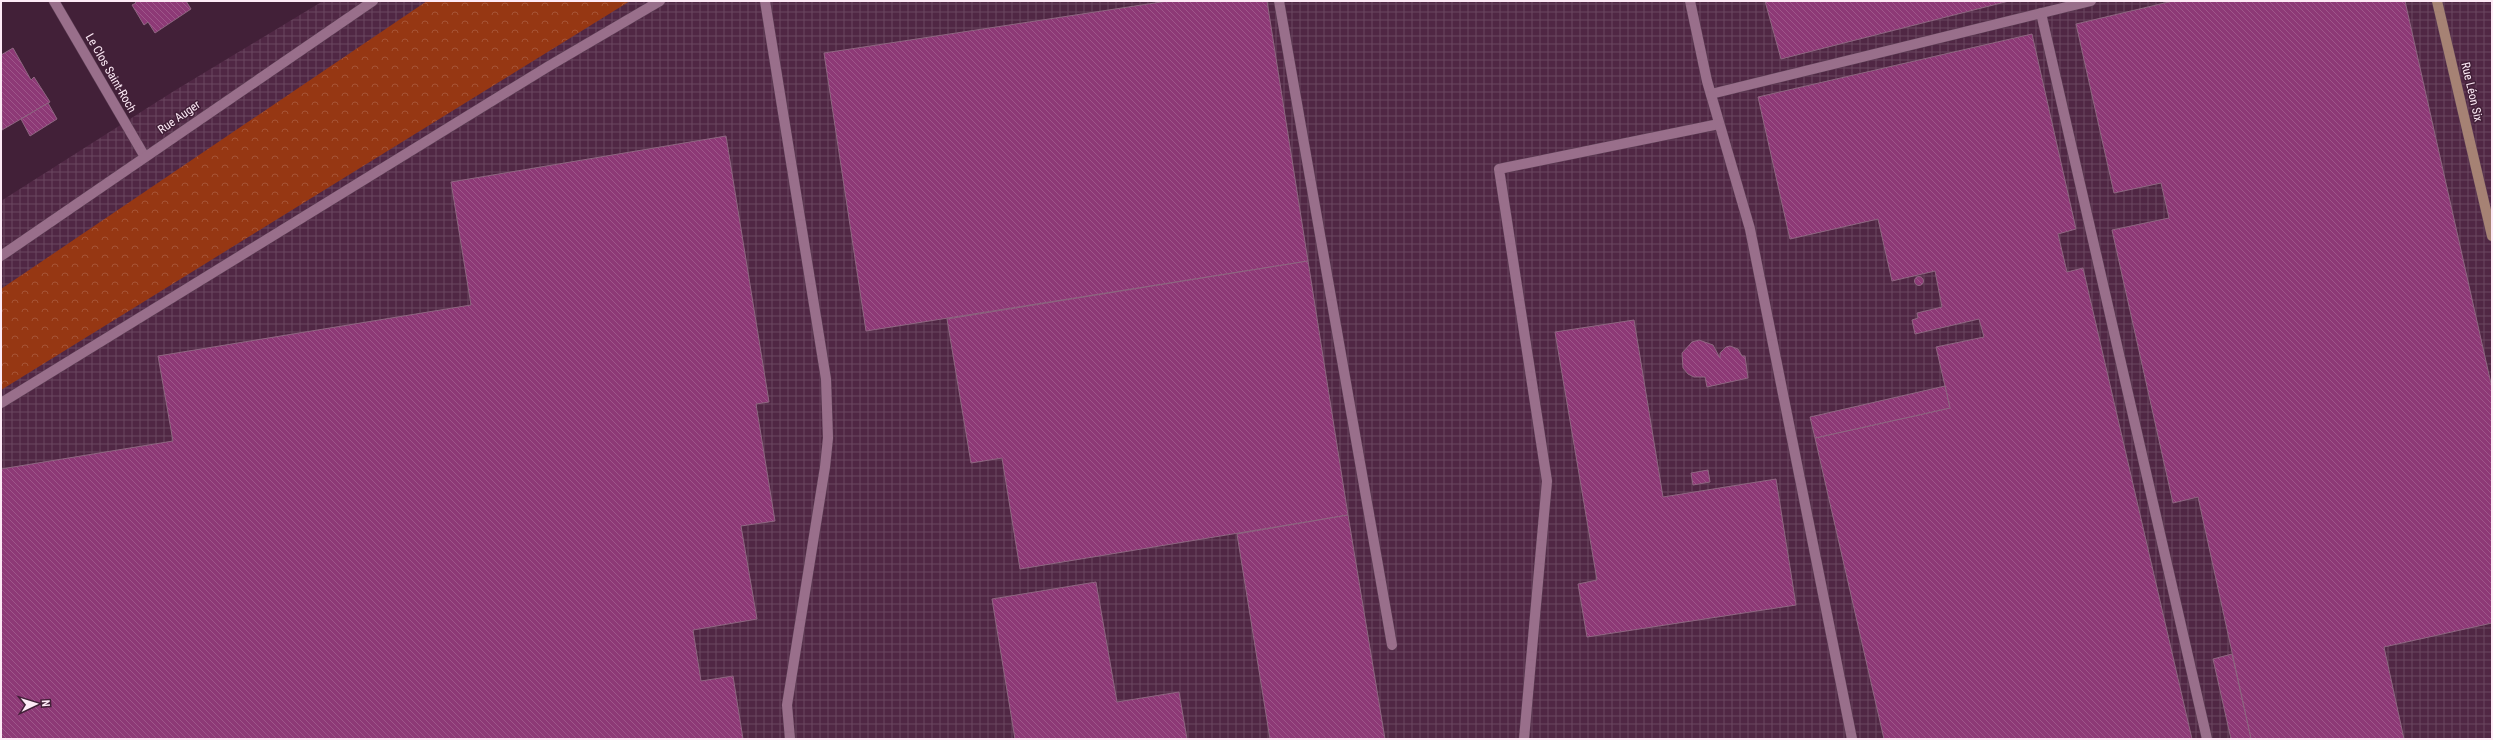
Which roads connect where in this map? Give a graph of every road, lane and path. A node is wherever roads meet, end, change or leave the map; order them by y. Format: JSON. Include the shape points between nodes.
{"nodes":[{"id":1,"x":54,"y":1,"type":"edge"},
{"id":2,"x":373,"y":1,"type":"edge"},
{"id":3,"x":660,"y":1,"type":"edge"},
{"id":4,"x":765,"y":1,"type":"edge"},
{"id":5,"x":1279,"y":1,"type":"edge"},
{"id":6,"x":1690,"y":1,"type":"edge"},
{"id":7,"x":2091,"y":1,"type":"edge"},
{"id":8,"x":2437,"y":1,"type":"edge"},
{"id":9,"x":2041,"y":13,"type":"junction"},
{"id":10,"x":1711,"y":94,"type":"junction"},
{"id":11,"x":1719,"y":124,"type":"junction"},
{"id":12,"x":144,"y":157,"type":"junction"},
{"id":13,"x":2492,"y":236,"type":"edge"},
{"id":14,"x":1,"y":256,"type":"edge"},
{"id":15,"x":1,"y":403,"type":"edge"},
{"id":16,"x":1392,"y":645,"type":"dead end"},
{"id":17,"x":790,"y":739,"type":"edge"},
{"id":18,"x":1524,"y":739,"type":"edge"},
{"id":19,"x":1852,"y":739,"type":"edge"},
{"id":20,"x":2207,"y":739,"type":"edge"}],
"edges":[{"from":1,"to":12,"type":"street","name":"Le Clos Saint-Roch"},
{"from":2,"to":12,"type":"street","name":"Rue Auger"},
{"from":3,"to":15,"type":"street"},
{"from":4,"to":17,"type":"street","via":[[826,379],[828,408],[825,467],[787,705]]},
{"from":5,"to":16,"type":"street"},
{"from":6,"to":10,"type":"street"},
{"from":7,"to":9,"type":"street"},
{"from":8,"to":13,"type":"main road","name":"Rue Léon Six"},
{"from":9,"to":10,"type":"street"},
{"from":9,"to":20,"type":"street"},
{"from":10,"to":11,"type":"street"},
{"from":11,"to":18,"type":"street","via":[[1499,169],[1547,481]]},
{"from":11,"to":19,"type":"street","via":[[1750,229]]},
{"from":12,"to":14,"type":"street","name":"Rue Auger"}]}
